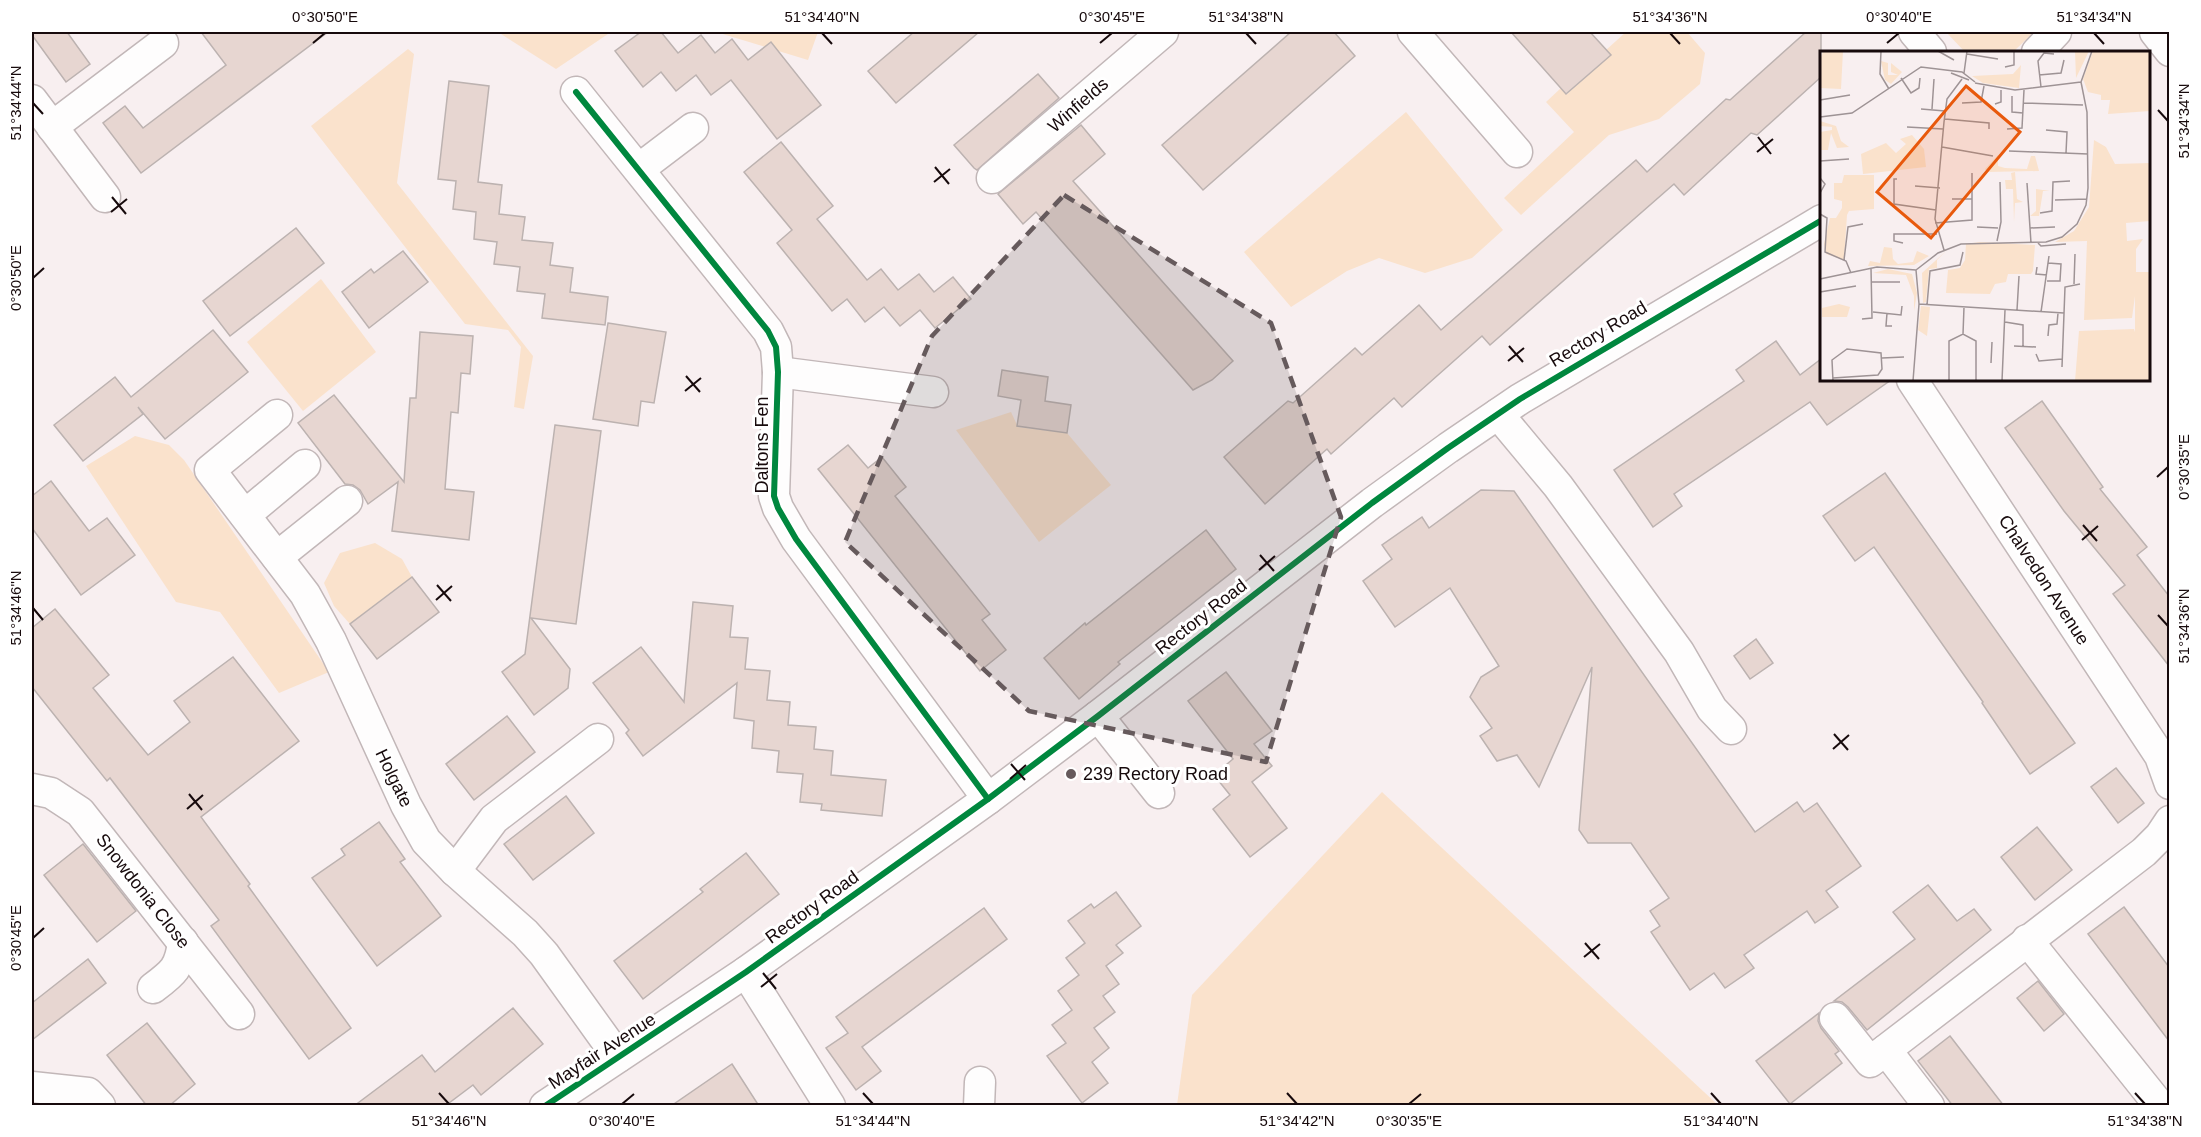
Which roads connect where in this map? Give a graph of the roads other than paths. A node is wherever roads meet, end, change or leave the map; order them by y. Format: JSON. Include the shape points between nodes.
{"nodes":[{"id":1,"x":1163,"y":32,"type":"edge"},
{"id":2,"x":1413,"y":32,"type":"edge"},
{"id":3,"x":1914,"y":32,"type":"edge"},
{"id":4,"x":2056,"y":32,"type":"edge"},
{"id":5,"x":2156,"y":32,"type":"edge"},
{"id":6,"x":163,"y":43,"type":"dead end"},
{"id":7,"x":1930,"y":51,"type":"edge"},
{"id":8,"x":2038,"y":51,"type":"edge"},
{"id":9,"x":2169,"y":51,"type":"edge"},
{"id":10,"x":576,"y":92,"type":"dead end"},
{"id":11,"x":32,"y":100,"type":"edge"},
{"id":12,"x":52,"y":127,"type":"junction"},
{"id":13,"x":693,"y":128,"type":"dead end"},
{"id":14,"x":1516,"y":152,"type":"dead end"},
{"id":15,"x":639,"y":169,"type":"junction"},
{"id":16,"x":992,"y":178,"type":"dead end"},
{"id":17,"x":105,"y":197,"type":"dead end"},
{"id":18,"x":1818,"y":228,"type":"edge"},
{"id":19,"x":778,"y":372,"type":"junction"},
{"id":20,"x":1913,"y":381,"type":"edge"},
{"id":21,"x":933,"y":392,"type":"dead end"},
{"id":22,"x":1498,"y":414,"type":"junction"},
{"id":23,"x":277,"y":415,"type":"dead end"},
{"id":24,"x":304,"y":465,"type":"dead end"},
{"id":25,"x":347,"y":501,"type":"dead end"},
{"id":26,"x":244,"y":515,"type":"junction"},
{"id":27,"x":277,"y":558,"type":"junction"},
{"id":28,"x":1098,"y":716,"type":"junction"},
{"id":29,"x":1731,"y":729,"type":"dead end"},
{"id":30,"x":598,"y":739,"type":"dead end"},
{"id":31,"x":2169,"y":784,"type":"edge"},
{"id":32,"x":32,"y":789,"type":"edge"},
{"id":33,"x":1159,"y":793,"type":"dead end"},
{"id":34,"x":988,"y":799,"type":"junction"},
{"id":35,"x":2169,"y":821,"type":"edge"},
{"id":36,"x":455,"y":871,"type":"junction"},
{"id":37,"x":2026,"y":940,"type":"junction"},
{"id":38,"x":183,"y":942,"type":"junction"},
{"id":39,"x":746,"y":972,"type":"junction"},
{"id":40,"x":153,"y":988,"type":"dead end"},
{"id":41,"x":238,"y":1014,"type":"dead end"},
{"id":42,"x":1835,"y":1018,"type":"dead end"},
{"id":43,"x":674,"y":1021,"type":"joint"},
{"id":44,"x":1878,"y":1056,"type":"junction"},
{"id":45,"x":618,"y":1057,"type":"junction"},
{"id":46,"x":32,"y":1087,"type":"edge"},
{"id":47,"x":100,"y":1106,"type":"edge"},
{"id":48,"x":546,"y":1106,"type":"edge"},
{"id":49,"x":830,"y":1106,"type":"edge"},
{"id":50,"x":1929,"y":1106,"type":"edge"},
{"id":51,"x":2160,"y":1106,"type":"edge"}],
"edges":[{"from":1,"to":16,"type":"street","name":"Winfields"},
{"from":2,"to":14,"type":"street"},
{"from":3,"to":7,"type":"street"},
{"from":4,"to":8,"type":"street"},
{"from":5,"to":9,"type":"street"},
{"from":6,"to":12,"type":"street"},
{"from":10,"to":15,"type":"street","name":"Daltons Fen"},
{"from":11,"to":12,"type":"street"},
{"from":12,"to":17,"type":"street"},
{"from":13,"to":15,"type":"street"},
{"from":15,"to":19,"type":"street","name":"Daltons Fen","via":[[768,331],[776,347]]},
{"from":18,"to":22,"type":"street","name":"Rectory Road"},
{"from":19,"to":21,"type":"street"},
{"from":19,"to":34,"type":"street","name":"Daltons Fen","via":[[774,496],[778,508],[796,539]]},
{"from":20,"to":31,"type":"street","name":"Chalvedon Avenue","via":[[2160,756]]},
{"from":22,"to":28,"type":"street","name":"Rectory Road","via":[[1372,503]]},
{"from":22,"to":29,"type":"street","via":[[1558,486],[1679,652],[1712,709]]},
{"from":23,"to":26,"type":"street","name":"Holgate","via":[[210,470]]},
{"from":24,"to":26,"type":"street"},
{"from":25,"to":27,"type":"street"},
{"from":26,"to":27,"type":"street","name":"Holgate"},
{"from":27,"to":36,"type":"street","name":"Holgate","via":[[305,594],[330,641],[426,841]]},
{"from":28,"to":33,"type":"street"},
{"from":28,"to":34,"type":"street","name":"Rectory Road"},
{"from":30,"to":36,"type":"street","via":[[494,819]]},
{"from":32,"to":38,"type":"street","name":"Snowdonia Close","via":[[51,793],[80,812]]},
{"from":34,"to":39,"type":"street","name":"Rectory Road"},
{"from":35,"to":37,"type":"street","via":[[2144,852]]},
{"from":36,"to":45,"type":"street","name":"Holgate","via":[[544,954]]},
{"from":37,"to":44,"type":"street"},
{"from":37,"to":51,"type":"street"},
{"from":38,"to":40,"type":"street","via":[[181,960],[172,974]]},
{"from":38,"to":41,"type":"street","name":"Snowdonia Close"},
{"from":39,"to":43,"type":"street","name":"Rectory Road"},
{"from":39,"to":49,"type":"street"},
{"from":42,"to":44,"type":"street"},
{"from":43,"to":45,"type":"street","name":"Mayfair Avenue"},
{"from":44,"to":50,"type":"street"},
{"from":45,"to":48,"type":"street","name":"Mayfair Avenue"},
{"from":46,"to":47,"type":"street","via":[[88,1093]]}]}
